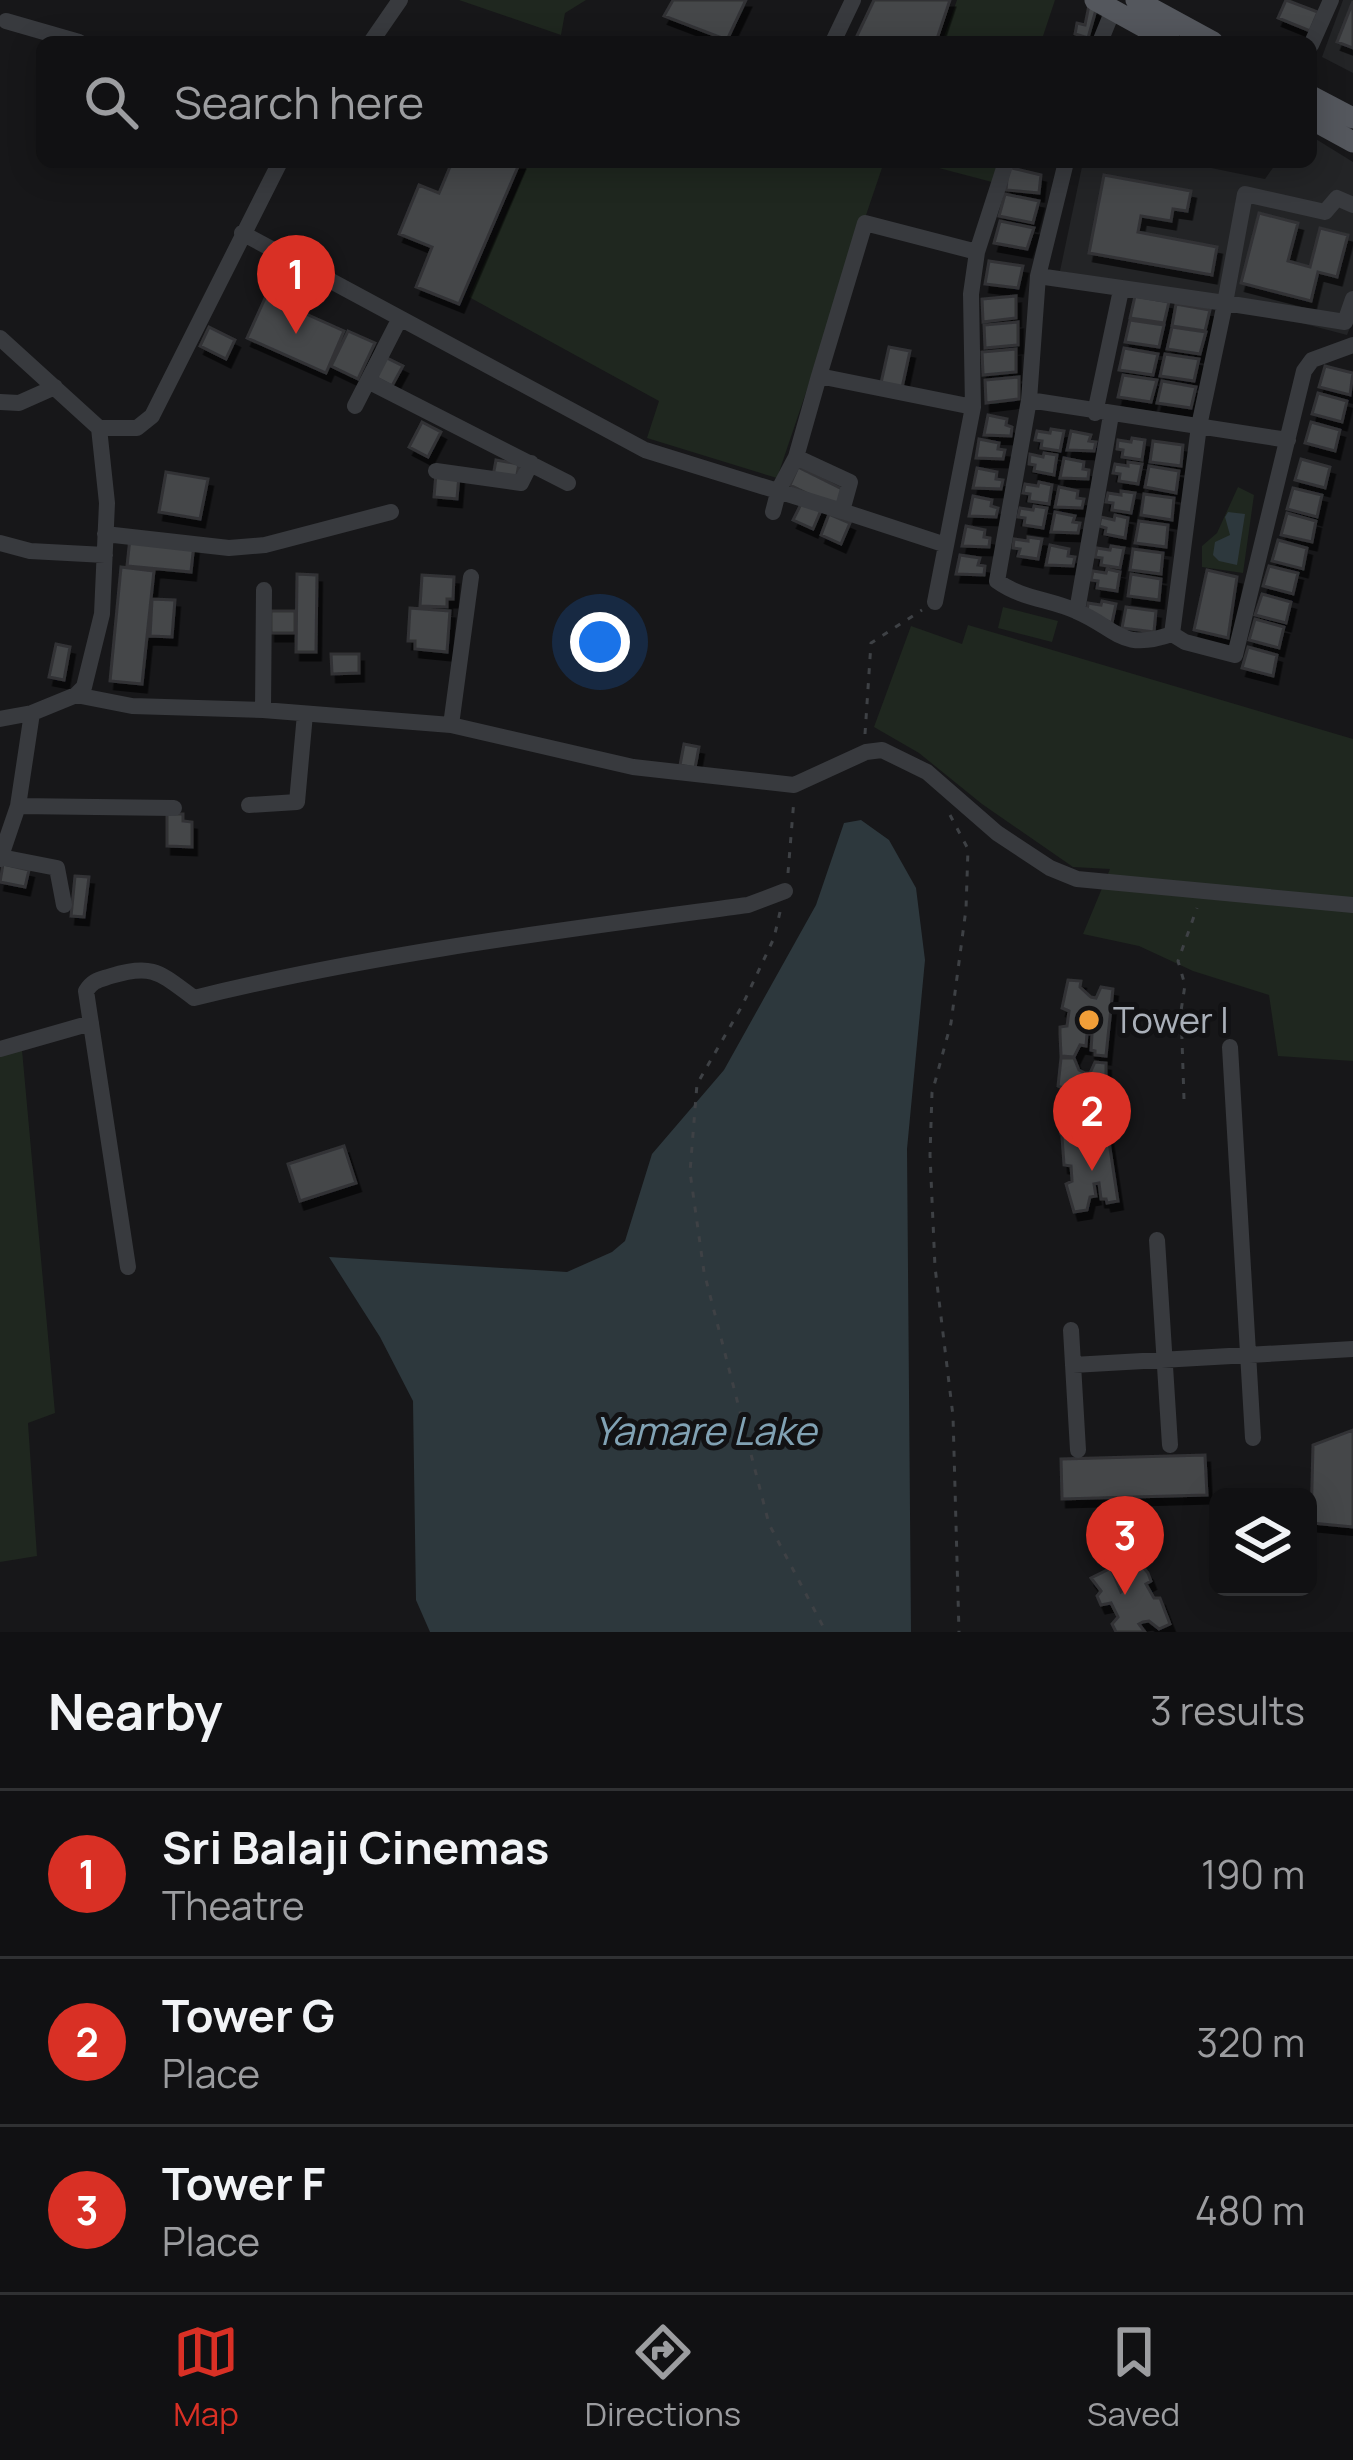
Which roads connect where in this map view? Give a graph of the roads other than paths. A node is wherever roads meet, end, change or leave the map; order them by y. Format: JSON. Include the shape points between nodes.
{"nodes":[{"id":1,"x":400,"y":0,"type":"edge"},
{"id":2,"x":853,"y":0,"type":"edge"},
{"id":3,"x":1136,"y":0,"type":"edge"},
{"id":4,"x":1331,"y":0,"type":"edge"},
{"id":5,"x":1104,"y":5,"type":"edge"},
{"id":6,"x":6,"y":21,"type":"dead end"},
{"id":7,"x":58,"y":36,"type":"edge"},
{"id":8,"x":375,"y":36,"type":"edge"},
{"id":9,"x":836,"y":36,"type":"edge"},
{"id":10,"x":1101,"y":36,"type":"edge"},
{"id":11,"x":1160,"y":36,"type":"edge"},
{"id":12,"x":1202,"y":36,"type":"edge"},
{"id":13,"x":1315,"y":36,"type":"edge"},
{"id":14,"x":1317,"y":99,"type":"edge"},
{"id":15,"x":1353,"y":118,"type":"edge"},
{"id":16,"x":1317,"y":122,"type":"edge"},
{"id":17,"x":1353,"y":142,"type":"edge"},
{"id":18,"x":277,"y":168,"type":"edge"},
{"id":19,"x":1004,"y":168,"type":"edge"},
{"id":20,"x":1065,"y":168,"type":"edge"},
{"id":21,"x":1353,"y":205,"type":"edge"},
{"id":22,"x":242,"y":233,"type":"junction"},
{"id":23,"x":977,"y":252,"type":"junction"},
{"id":24,"x":1038,"y":276,"type":"junction"},
{"id":25,"x":1121,"y":290,"type":"junction"},
{"id":26,"x":1353,"y":299,"type":"edge"},
{"id":27,"x":1225,"y":302,"type":"junction"},
{"id":28,"x":399,"y":320,"type":"junction"},
{"id":29,"x":0,"y":338,"type":"edge"},
{"id":30,"x":1353,"y":345,"type":"edge"},
{"id":31,"x":819,"y":376,"type":"junction"},
{"id":32,"x":368,"y":381,"type":"junction"},
{"id":33,"x":55,"y":387,"type":"junction"},
{"id":34,"x":1029,"y":400,"type":"junction"},
{"id":35,"x":0,"y":402,"type":"edge"},
{"id":36,"x":355,"y":406,"type":"dead end"},
{"id":37,"x":973,"y":407,"type":"junction"},
{"id":38,"x":1103,"y":414,"type":"junction"},
{"id":39,"x":1199,"y":427,"type":"junction"},
{"id":40,"x":99,"y":428,"type":"junction"},
{"id":41,"x":1288,"y":440,"type":"junction"},
{"id":42,"x":796,"y":457,"type":"junction"},
{"id":43,"x":530,"y":463,"type":"junction"},
{"id":44,"x":436,"y":470,"type":"dead end"},
{"id":45,"x":568,"y":483,"type":"dead end"},
{"id":46,"x":779,"y":489,"type":"junction"},
{"id":47,"x":391,"y":512,"type":"dead end"},
{"id":48,"x":772,"y":512,"type":"dead end"},
{"id":49,"x":842,"y":512,"type":"junction"},
{"id":50,"x":105,"y":534,"type":"junction"},
{"id":51,"x":0,"y":543,"type":"edge"},
{"id":52,"x":946,"y":545,"type":"junction"},
{"id":53,"x":105,"y":555,"type":"junction"},
{"id":54,"x":472,"y":578,"type":"dead end"},
{"id":55,"x":264,"y":590,"type":"dead end"},
{"id":56,"x":934,"y":602,"type":"road end"},
{"id":57,"x":1077,"y":611,"type":"junction"},
{"id":58,"x":1172,"y":634,"type":"junction"},
{"id":59,"x":76,"y":695,"type":"junction"},
{"id":60,"x":263,"y":710,"type":"junction"},
{"id":61,"x":32,"y":713,"type":"junction"},
{"id":62,"x":305,"y":714,"type":"junction"},
{"id":63,"x":0,"y":719,"type":"edge"},
{"id":64,"x":452,"y":725,"type":"junction"},
{"id":65,"x":18,"y":806,"type":"junction"},
{"id":66,"x":248,"y":806,"type":"dead end"},
{"id":67,"x":174,"y":808,"type":"dead end"},
{"id":68,"x":6,"y":829,"type":"edge"},
{"id":69,"x":1,"y":858,"type":"edge"},
{"id":70,"x":785,"y":891,"type":"road end"},
{"id":71,"x":64,"y":905,"type":"dead end"},
{"id":72,"x":1353,"y":905,"type":"edge"},
{"id":73,"x":91,"y":1023,"type":"junction"},
{"id":74,"x":1230,"y":1047,"type":"dead end"},
{"id":75,"x":0,"y":1049,"type":"edge"},
{"id":76,"x":1157,"y":1240,"type":"dead end"},
{"id":77,"x":128,"y":1267,"type":"dead end"},
{"id":78,"x":1071,"y":1330,"type":"dead end"},
{"id":79,"x":1353,"y":1349,"type":"edge"},
{"id":80,"x":1249,"y":1355,"type":"junction"},
{"id":81,"x":1165,"y":1360,"type":"junction"},
{"id":82,"x":1073,"y":1365,"type":"junction"},
{"id":83,"x":1253,"y":1438,"type":"dead end"},
{"id":84,"x":1170,"y":1445,"type":"dead end"},
{"id":85,"x":1078,"y":1450,"type":"dead end"}],
"edges":[{"from":1,"to":8,"type":"street"},
{"from":2,"to":9,"type":"street"},
{"from":3,"to":12,"type":"main road"},
{"from":4,"to":13,"type":"street"},
{"from":5,"to":10,"type":"street"},
{"from":5,"to":11,"type":"main road"},
{"from":6,"to":7,"type":"street"},
{"from":14,"to":15,"type":"main road"},
{"from":16,"to":17,"type":"main road"},
{"from":18,"to":22,"type":"street"},
{"from":19,"to":23,"type":"street"},
{"from":20,"to":24,"type":"street"},
{"from":21,"to":27,"type":"street","via":[[1337,199],[1325,212],[1245,194]]},
{"from":22,"to":28,"type":"street"},
{"from":22,"to":40,"type":"street","via":[[152,416],[137,428]]},
{"from":23,"to":31,"type":"street","via":[[866,224]]},
{"from":23,"to":37,"type":"street"},
{"from":24,"to":25,"type":"street"},
{"from":24,"to":34,"type":"street"},
{"from":25,"to":27,"type":"street"},
{"from":25,"to":38,"type":"street"},
{"from":26,"to":27,"type":"street","via":[[1345,322]]},
{"from":27,"to":39,"type":"street"},
{"from":28,"to":32,"type":"street"},
{"from":28,"to":46,"type":"street","via":[[645,450]]},
{"from":29,"to":33,"type":"street"},
{"from":30,"to":41,"type":"street","via":[[1306,365]]},
{"from":31,"to":37,"type":"street"},
{"from":31,"to":42,"type":"street"},
{"from":32,"to":36,"type":"street"},
{"from":32,"to":43,"type":"street"},
{"from":33,"to":35,"type":"street"},
{"from":33,"to":40,"type":"street"},
{"from":34,"to":38,"type":"street"},
{"from":34,"to":57,"type":"street","via":[[997,581]]},
{"from":37,"to":52,"type":"street"},
{"from":38,"to":39,"type":"street"},
{"from":38,"to":57,"type":"street"},
{"from":39,"to":41,"type":"street"},
{"from":39,"to":58,"type":"street"},
{"from":40,"to":50,"type":"street"},
{"from":41,"to":58,"type":"street","via":[[1235,655]]},
{"from":42,"to":46,"type":"street"},
{"from":42,"to":49,"type":"street","via":[[850,482]]},
{"from":43,"to":44,"type":"street","via":[[517,483]]},
{"from":43,"to":45,"type":"street"},
{"from":46,"to":48,"type":"street"},
{"from":46,"to":49,"type":"street"},
{"from":47,"to":50,"type":"street","via":[[230,548]]},
{"from":49,"to":52,"type":"street"},
{"from":50,"to":53,"type":"street"},
{"from":51,"to":53,"type":"street"},
{"from":52,"to":56,"type":"street"},
{"from":53,"to":59,"type":"street","via":[[102,614]]},
{"from":54,"to":64,"type":"street"},
{"from":55,"to":60,"type":"street"},
{"from":57,"to":58,"type":"street","via":[[1118,638]]},
{"from":59,"to":60,"type":"street","via":[[132,706]]},
{"from":59,"to":61,"type":"street"},
{"from":60,"to":62,"type":"street"},
{"from":61,"to":63,"type":"street"},
{"from":61,"to":65,"type":"street"},
{"from":62,"to":64,"type":"street"},
{"from":62,"to":66,"type":"street","via":[[297,802]]},
{"from":64,"to":72,"type":"street","via":[[633,766],[794,785],[883,750],[1076,879]]},
{"from":65,"to":67,"type":"street"},
{"from":65,"to":68,"type":"street"},
{"from":68,"to":69,"type":"street"},
{"from":69,"to":71,"type":"street","via":[[57,868]]},
{"from":70,"to":73,"type":"street","via":[[748,905],[424,952],[194,998],[152,969],[135,968],[89,985]]},
{"from":73,"to":75,"type":"street"},
{"from":73,"to":77,"type":"street"},
{"from":74,"to":80,"type":"street"},
{"from":76,"to":81,"type":"street"},
{"from":78,"to":82,"type":"street"},
{"from":79,"to":80,"type":"street"},
{"from":80,"to":81,"type":"street"},
{"from":80,"to":83,"type":"street"},
{"from":81,"to":82,"type":"street"},
{"from":81,"to":84,"type":"street"},
{"from":82,"to":85,"type":"street"}]}
